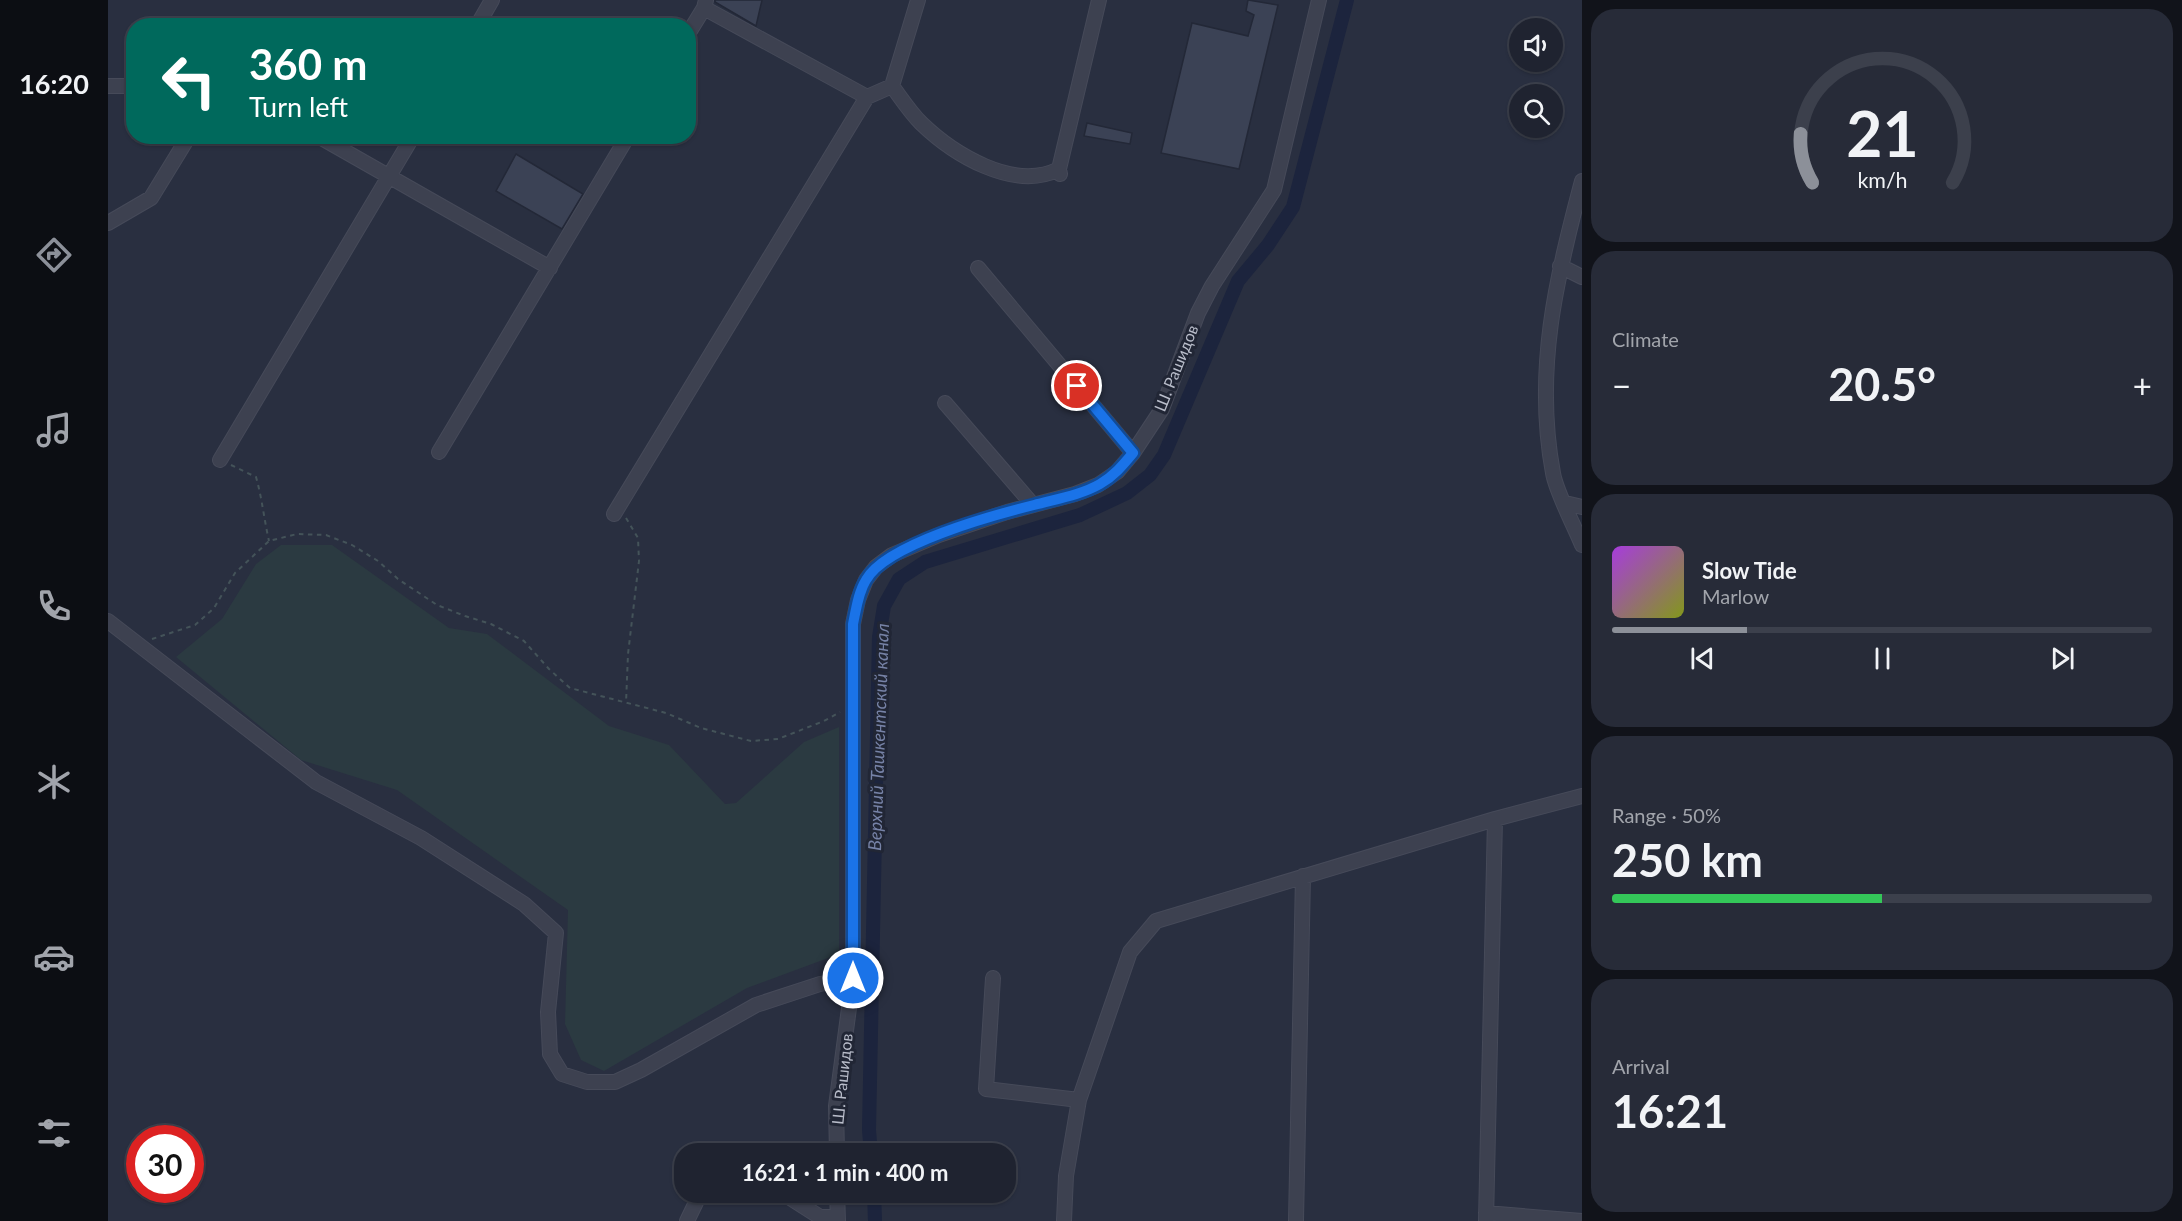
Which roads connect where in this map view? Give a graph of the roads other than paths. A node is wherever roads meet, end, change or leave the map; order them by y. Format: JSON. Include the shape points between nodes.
{"nodes":[{"id":1,"x":492,"y":0,"type":"edge"},
{"id":2,"x":918,"y":0,"type":"edge"},
{"id":3,"x":1099,"y":0,"type":"edge"},
{"id":4,"x":1319,"y":0,"type":"edge"},
{"id":5,"x":705,"y":4,"type":"edge"},
{"id":6,"x":482,"y":18,"type":"edge"},
{"id":7,"x":696,"y":20,"type":"edge"},
{"id":8,"x":108,"y":86,"type":"edge"},
{"id":9,"x":892,"y":86,"type":"junction"},
{"id":10,"x":126,"y":87,"type":"edge"},
{"id":11,"x":867,"y":97,"type":"junction"},
{"id":12,"x":184,"y":144,"type":"edge"},
{"id":13,"x":332,"y":144,"type":"edge"},
{"id":14,"x":409,"y":144,"type":"edge"},
{"id":15,"x":623,"y":144,"type":"edge"},
{"id":16,"x":390,"y":177,"type":"junction"},
{"id":17,"x":1582,"y":181,"type":"edge"},
{"id":18,"x":108,"y":223,"type":"edge"},
{"id":19,"x":1560,"y":266,"type":"junction"},
{"id":20,"x":550,"y":268,"type":"junction"},
{"id":21,"x":978,"y":268,"type":"dead end"},
{"id":22,"x":1582,"y":277,"type":"edge"},
{"id":23,"x":945,"y":403,"type":"dead end"},
{"id":24,"x":440,"y":452,"type":"dead end"},
{"id":25,"x":1133,"y":453,"type":"junction"},
{"id":26,"x":220,"y":460,"type":"road end"},
{"id":27,"x":1565,"y":503,"type":"junction"},
{"id":28,"x":1033,"y":505,"type":"junction"},
{"id":29,"x":1582,"y":507,"type":"edge"},
{"id":30,"x":614,"y":514,"type":"road end"},
{"id":31,"x":1582,"y":545,"type":"edge"},
{"id":32,"x":108,"y":621,"type":"edge"},
{"id":33,"x":1582,"y":796,"type":"edge"},
{"id":34,"x":1495,"y":819,"type":"junction"},
{"id":35,"x":1303,"y":876,"type":"junction"},
{"id":36,"x":853,"y":978,"type":"junction"},
{"id":37,"x":993,"y":978,"type":"dead end"},
{"id":38,"x":1079,"y":1100,"type":"junction"},
{"id":39,"x":837,"y":1143,"type":"edge"},
{"id":40,"x":696,"y":1203,"type":"edge"},
{"id":41,"x":798,"y":1203,"type":"edge"},
{"id":42,"x":837,"y":1203,"type":"edge"},
{"id":43,"x":1486,"y":1217,"type":"edge"},
{"id":44,"x":837,"y":1219,"type":"edge"},
{"id":45,"x":687,"y":1221,"type":"edge"},
{"id":46,"x":1064,"y":1221,"type":"edge"},
{"id":47,"x":1296,"y":1221,"type":"edge"},
{"id":48,"x":1582,"y":1221,"type":"edge"}],
"edges":[{"from":1,"to":6,"type":"street"},
{"from":2,"to":9,"type":"street"},
{"from":3,"to":9,"type":"street","via":[[1060,172],[1022,177],[973,161],[920,122]]},
{"from":4,"to":25,"type":"street","name":"Ш. Рашидов","via":[[1274,190],[1212,286],[1162,409]]},
{"from":5,"to":7,"type":"street"},
{"from":5,"to":11,"type":"street"},
{"from":8,"to":10,"type":"street"},
{"from":9,"to":11,"type":"street"},
{"from":11,"to":30,"type":"street"},
{"from":12,"to":18,"type":"street","via":[[151,198]]},
{"from":13,"to":16,"type":"street"},
{"from":14,"to":16,"type":"street"},
{"from":15,"to":20,"type":"street"},
{"from":16,"to":20,"type":"street"},
{"from":16,"to":26,"type":"street"},
{"from":17,"to":19,"type":"street"},
{"from":19,"to":22,"type":"street"},
{"from":19,"to":27,"type":"street","via":[[1549,331],[1544,399],[1553,475]]},
{"from":20,"to":24,"type":"street"},
{"from":21,"to":25,"type":"street"},
{"from":23,"to":28,"type":"street"},
{"from":25,"to":28,"type":"street","name":"Ш. Рашидов","via":[[1117,472],[1098,485]]},
{"from":27,"to":29,"type":"street"},
{"from":27,"to":31,"type":"street"},
{"from":28,"to":36,"type":"street","name":"Ш. Рашидов","via":[[939,535],[892,555],[866,580],[858,600],[853,624]]},
{"from":32,"to":36,"type":"street","via":[[316,782],[421,838],[524,904],[556,933],[548,1012],[550,1054],[562,1074],[587,1082],[615,1082],[756,1005],[820,984]]},
{"from":33,"to":34,"type":"street"},
{"from":34,"to":35,"type":"street"},
{"from":34,"to":43,"type":"street"},
{"from":35,"to":38,"type":"street","via":[[1156,921],[1130,952]]},
{"from":35,"to":47,"type":"street"},
{"from":36,"to":39,"type":"street","name":"Ш. Рашидов","via":[[836,1106]]},
{"from":37,"to":38,"type":"street","via":[[986,1089]]},
{"from":38,"to":46,"type":"street","via":[[1066,1176]]},
{"from":40,"to":45,"type":"street"},
{"from":41,"to":44,"type":"street","via":[[820,1217]]},
{"from":42,"to":44,"type":"street"},
{"from":43,"to":48,"type":"street"}]}
